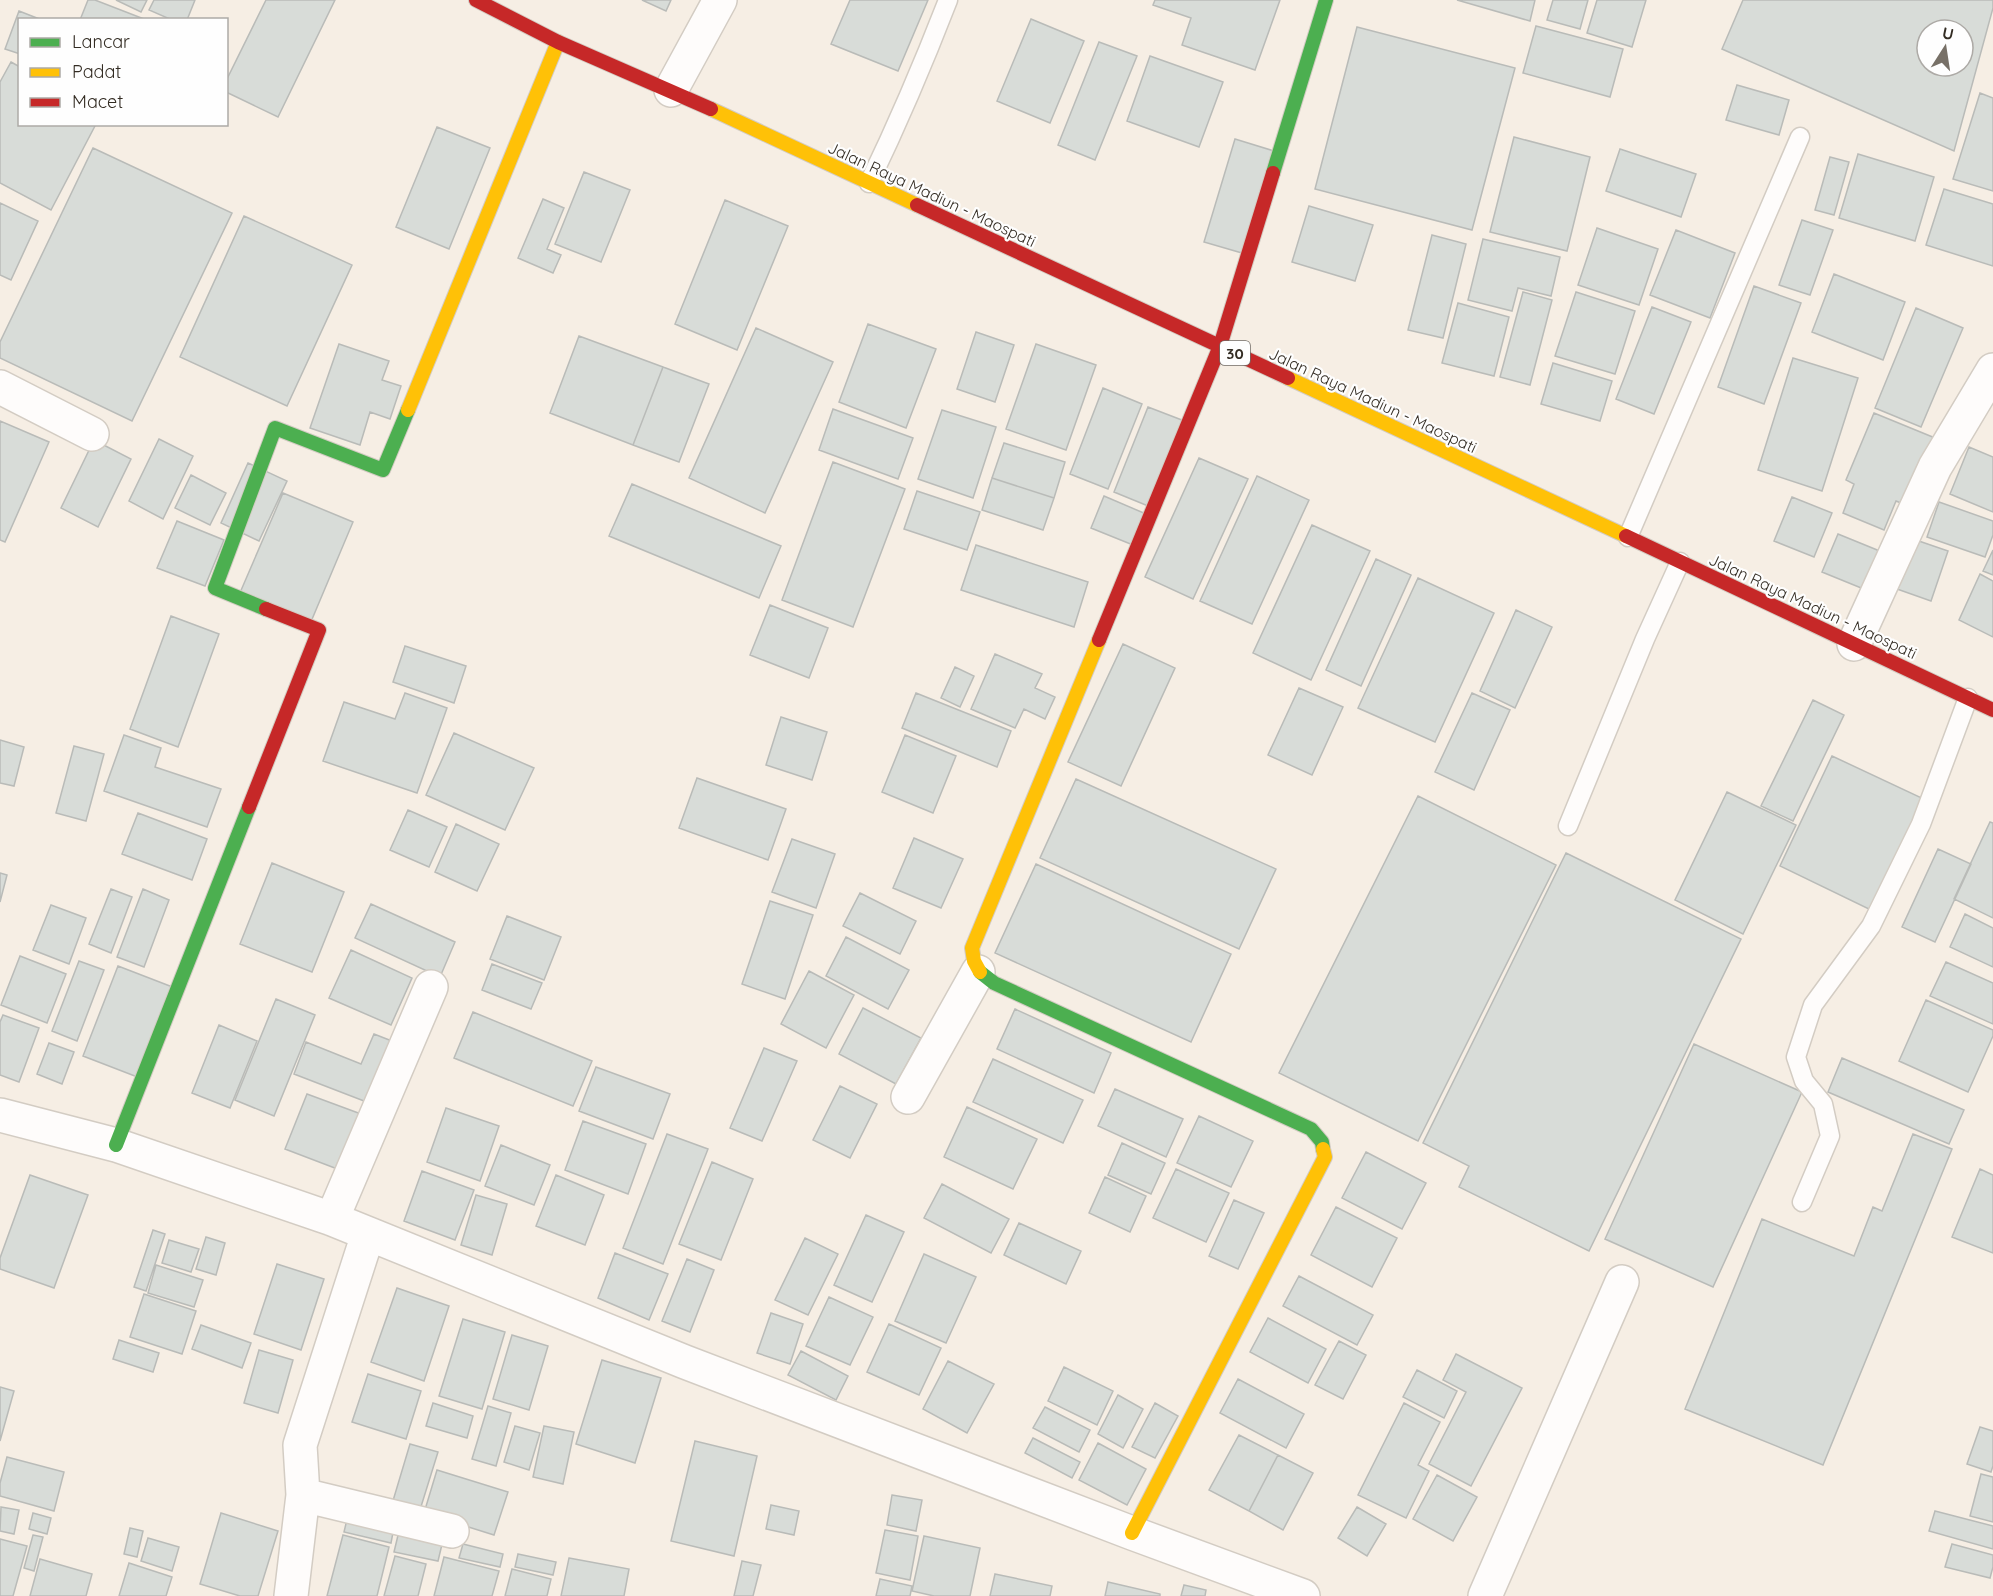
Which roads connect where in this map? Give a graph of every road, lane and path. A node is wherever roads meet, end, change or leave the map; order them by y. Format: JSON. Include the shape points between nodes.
{"nodes":[{"id":1,"x":720,"y":0,"type":"edge"},
{"id":2,"x":948,"y":0,"type":"edge"},
{"id":3,"x":1326,"y":0,"type":"edge"},
{"id":4,"x":483,"y":1,"type":"edge"},
{"id":5,"x":558,"y":42,"type":"junction"},
{"id":6,"x":671,"y":90,"type":"junction"},
{"id":7,"x":1800,"y":137,"type":"dead end"},
{"id":8,"x":868,"y":183,"type":"junction"},
{"id":9,"x":1220,"y":346,"type":"junction"},
{"id":10,"x":1993,"y":370,"type":"edge"},
{"id":11,"x":0,"y":387,"type":"edge"},
{"id":12,"x":92,"y":434,"type":"dead end"},
{"id":13,"x":1628,"y":537,"type":"junction"},
{"id":14,"x":1680,"y":562,"type":"junction"},
{"id":15,"x":1854,"y":644,"type":"junction"},
{"id":16,"x":1968,"y":698,"type":"junction"},
{"id":17,"x":1993,"y":710,"type":"edge"},
{"id":18,"x":1568,"y":826,"type":"dead end"},
{"id":19,"x":978,"y":972,"type":"junction"},
{"id":20,"x":431,"y":987,"type":"dead end"},
{"id":21,"x":908,"y":1097,"type":"dead end"},
{"id":22,"x":0,"y":1115,"type":"edge"},
{"id":23,"x":116,"y":1145,"type":"junction"},
{"id":24,"x":1802,"y":1202,"type":"dead end"},
{"id":25,"x":332,"y":1219,"type":"junction"},
{"id":26,"x":368,"y":1234,"type":"junction"},
{"id":27,"x":1622,"y":1282,"type":"dead end"},
{"id":28,"x":303,"y":1495,"type":"junction"},
{"id":29,"x":452,"y":1531,"type":"dead end"},
{"id":30,"x":1132,"y":1533,"type":"junction"},
{"id":31,"x":291,"y":1596,"type":"edge"},
{"id":32,"x":1303,"y":1596,"type":"edge"},
{"id":33,"x":1485,"y":1596,"type":"edge"}],
"edges":[{"from":1,"to":6,"type":"street"},
{"from":2,"to":8,"type":"lane","via":[[913,89]]},
{"from":3,"to":9,"type":"main road"},
{"from":4,"to":5,"type":"main road","name":"Jalan Raya Madiun - Maospati","number":"30"},
{"from":5,"to":6,"type":"main road","name":"Jalan Raya Madiun - Maospati","number":"30"},
{"from":5,"to":23,"type":"main road","via":[[383,470],[275,428],[215,588],[319,630]]},
{"from":6,"to":8,"type":"main road","name":"Jalan Raya Madiun - Maospati","number":"30"},
{"from":7,"to":13,"type":"lane"},
{"from":8,"to":9,"type":"main road","name":"Jalan Raya Madiun - Maospati","number":"30"},
{"from":9,"to":13,"type":"main road","name":"Jalan Raya Madiun - Maospati","number":"30"},
{"from":9,"to":19,"type":"main road","via":[[978,930],[972,948]]},
{"from":10,"to":15,"type":"street","via":[[1935,467]]},
{"from":11,"to":12,"type":"street"},
{"from":13,"to":14,"type":"main road","name":"Jalan Raya Madiun - Maospati","number":"30"},
{"from":14,"to":15,"type":"main road","name":"Jalan Raya Madiun - Maospati","number":"30"},
{"from":14,"to":18,"type":"lane"},
{"from":15,"to":16,"type":"main road","name":"Jalan Raya Madiun - Maospati","number":"30"},
{"from":16,"to":17,"type":"main road","name":"Jalan Raya Madiun - Maospati","number":"30"},
{"from":16,"to":24,"type":"lane","via":[[1921,824],[1871,926],[1814,1005],[1796,1057],[1804,1081],[1823,1104],[1830,1136]]},
{"from":19,"to":21,"type":"street"},
{"from":19,"to":30,"type":"main road","via":[[1311,1129],[1323,1142],[1325,1157]]},
{"from":20,"to":25,"type":"street"},
{"from":22,"to":23,"type":"street"},
{"from":23,"to":25,"type":"street"},
{"from":25,"to":26,"type":"street"},
{"from":26,"to":28,"type":"street","via":[[300,1444]]},
{"from":26,"to":30,"type":"street","via":[[685,1362]]},
{"from":27,"to":33,"type":"street"},
{"from":28,"to":29,"type":"street"},
{"from":28,"to":31,"type":"street"},
{"from":30,"to":32,"type":"street"}]}
